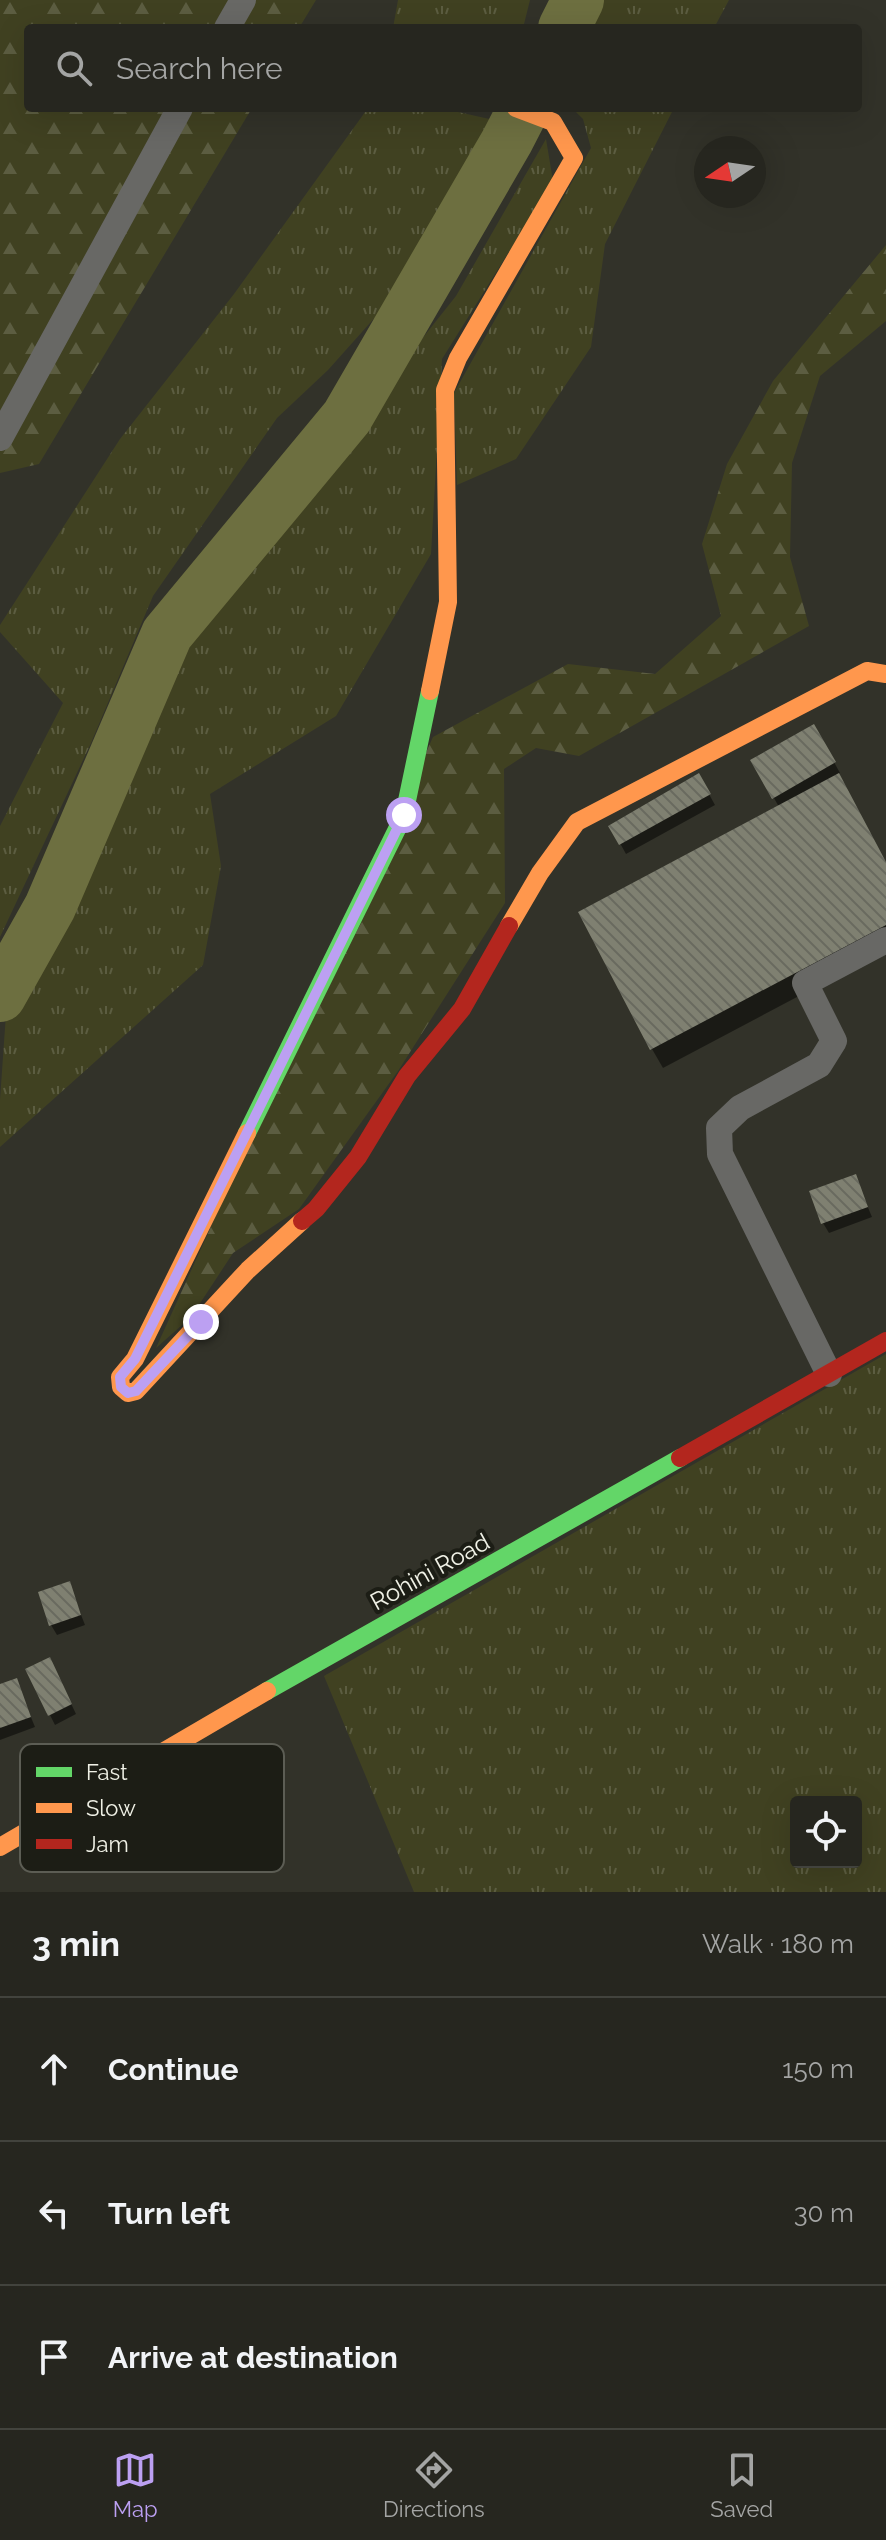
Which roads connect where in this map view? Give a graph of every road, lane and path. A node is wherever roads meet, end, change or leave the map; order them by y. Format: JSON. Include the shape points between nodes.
{"nodes":[{"id":1,"x":243,"y":0,"type":"edge"},
{"id":2,"x":229,"y":24,"type":"edge"},
{"id":3,"x":178,"y":112,"type":"edge"},
{"id":4,"x":527,"y":112,"type":"edge"},
{"id":5,"x":0,"y":438,"type":"edge"},
{"id":6,"x":886,"y":674,"type":"edge"},
{"id":7,"x":886,"y":940,"type":"edge"},
{"id":8,"x":886,"y":1341,"type":"edge"},
{"id":9,"x":829,"y":1374,"type":"junction"},
{"id":10,"x":175,"y":1744,"type":"edge"},
{"id":11,"x":20,"y":1835,"type":"edge"},
{"id":12,"x":0,"y":1847,"type":"edge"}],
"edges":[{"from":1,"to":2,"type":"street"},
{"from":3,"to":5,"type":"street"},
{"from":4,"to":6,"type":"street","via":[[553,122],[574,158],[458,358],[445,390],[448,602],[404,815],[135,1359],[120,1377],[121,1387],[136,1391],[248,1270],[316,1209],[358,1157],[407,1076],[462,1009],[540,873],[577,822],[867,671]]},
{"from":7,"to":9,"type":"street","via":[[805,983],[834,1041],[819,1065],[740,1108],[719,1128],[720,1154]]},
{"from":8,"to":9,"type":"street","name":"Rohini Road"},
{"from":9,"to":10,"type":"street","name":"Rohini Road"},
{"from":11,"to":12,"type":"street","name":"Rohini Road"}]}
